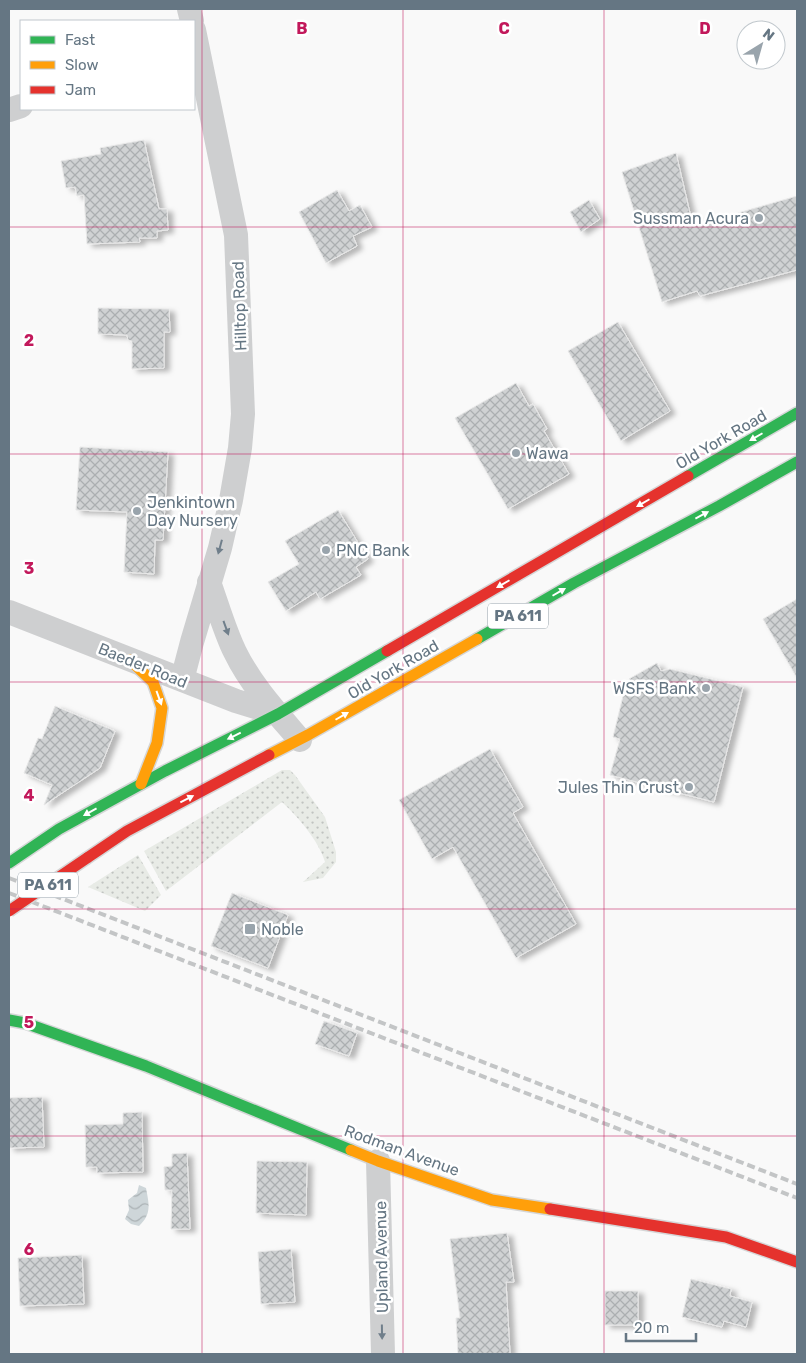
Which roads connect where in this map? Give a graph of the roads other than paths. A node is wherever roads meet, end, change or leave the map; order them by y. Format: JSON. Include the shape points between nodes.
{"nodes":[{"id":1,"x":196,"y":54,"type":"edge"},
{"id":2,"x":797,"y":413,"type":"edge"},
{"id":3,"x":797,"y":462,"type":"edge"},
{"id":4,"x":209,"y":582,"type":"junction"},
{"id":5,"x":9,"y":612,"type":"edge"},
{"id":6,"x":130,"y":660,"type":"junction"},
{"id":7,"x":182,"y":680,"type":"junction"},
{"id":8,"x":278,"y":714,"type":"junction"},
{"id":9,"x":300,"y":740,"type":"junction"},
{"id":10,"x":140,"y":784,"type":"junction"},
{"id":11,"x":9,"y":862,"type":"edge"},
{"id":12,"x":9,"y":911,"type":"edge"},
{"id":13,"x":9,"y":1020,"type":"edge"},
{"id":14,"x":378,"y":1160,"type":"junction"},
{"id":15,"x":797,"y":1262,"type":"edge"},
{"id":16,"x":383,"y":1354,"type":"edge"}],
"edges":[{"from":1,"to":4,"type":"street","name":"Hilltop Road","one_way":true,"via":[[236,236],[243,414],[229,510]]},
{"from":2,"to":8,"type":"main road","name":"Old York Road","number":"PA 611","one_way":true},
{"from":9,"to":3,"type":"main road","name":"Old York Road","number":"PA 611","one_way":true,"via":[[574,583]]},
{"from":4,"to":7,"type":"street","name":"Hilltop Road"},
{"from":4,"to":8,"type":"street","one_way":true,"via":[[234,651],[248,676]]},
{"from":5,"to":6,"type":"street","name":"Baeder Road"},
{"from":6,"to":7,"type":"street","name":"Baeder Road"},
{"from":6,"to":10,"type":"main road","one_way":true,"via":[[153,682],[162,708],[158,743]]},
{"from":7,"to":8,"type":"street","name":"Baeder Road"},
{"from":8,"to":9,"type":"street"},
{"from":8,"to":10,"type":"main road","name":"Old York Road","number":"PA 611","one_way":true},
{"from":12,"to":9,"type":"main road","name":"Old York Road","number":"PA 611","one_way":true,"bridge":true,"via":[[127,831]]},
{"from":10,"to":11,"type":"main road","name":"Old York Road","number":"PA 611","one_way":true,"via":[[59,829]]},
{"from":13,"to":14,"type":"main road","name":"Rodman Avenue","via":[[26,1023],[146,1066]]},
{"from":14,"to":15,"type":"main road","name":"Rodman Avenue","via":[[492,1200],[726,1237]]},
{"from":14,"to":16,"type":"street","name":"Upland Avenue","one_way":true}]}
